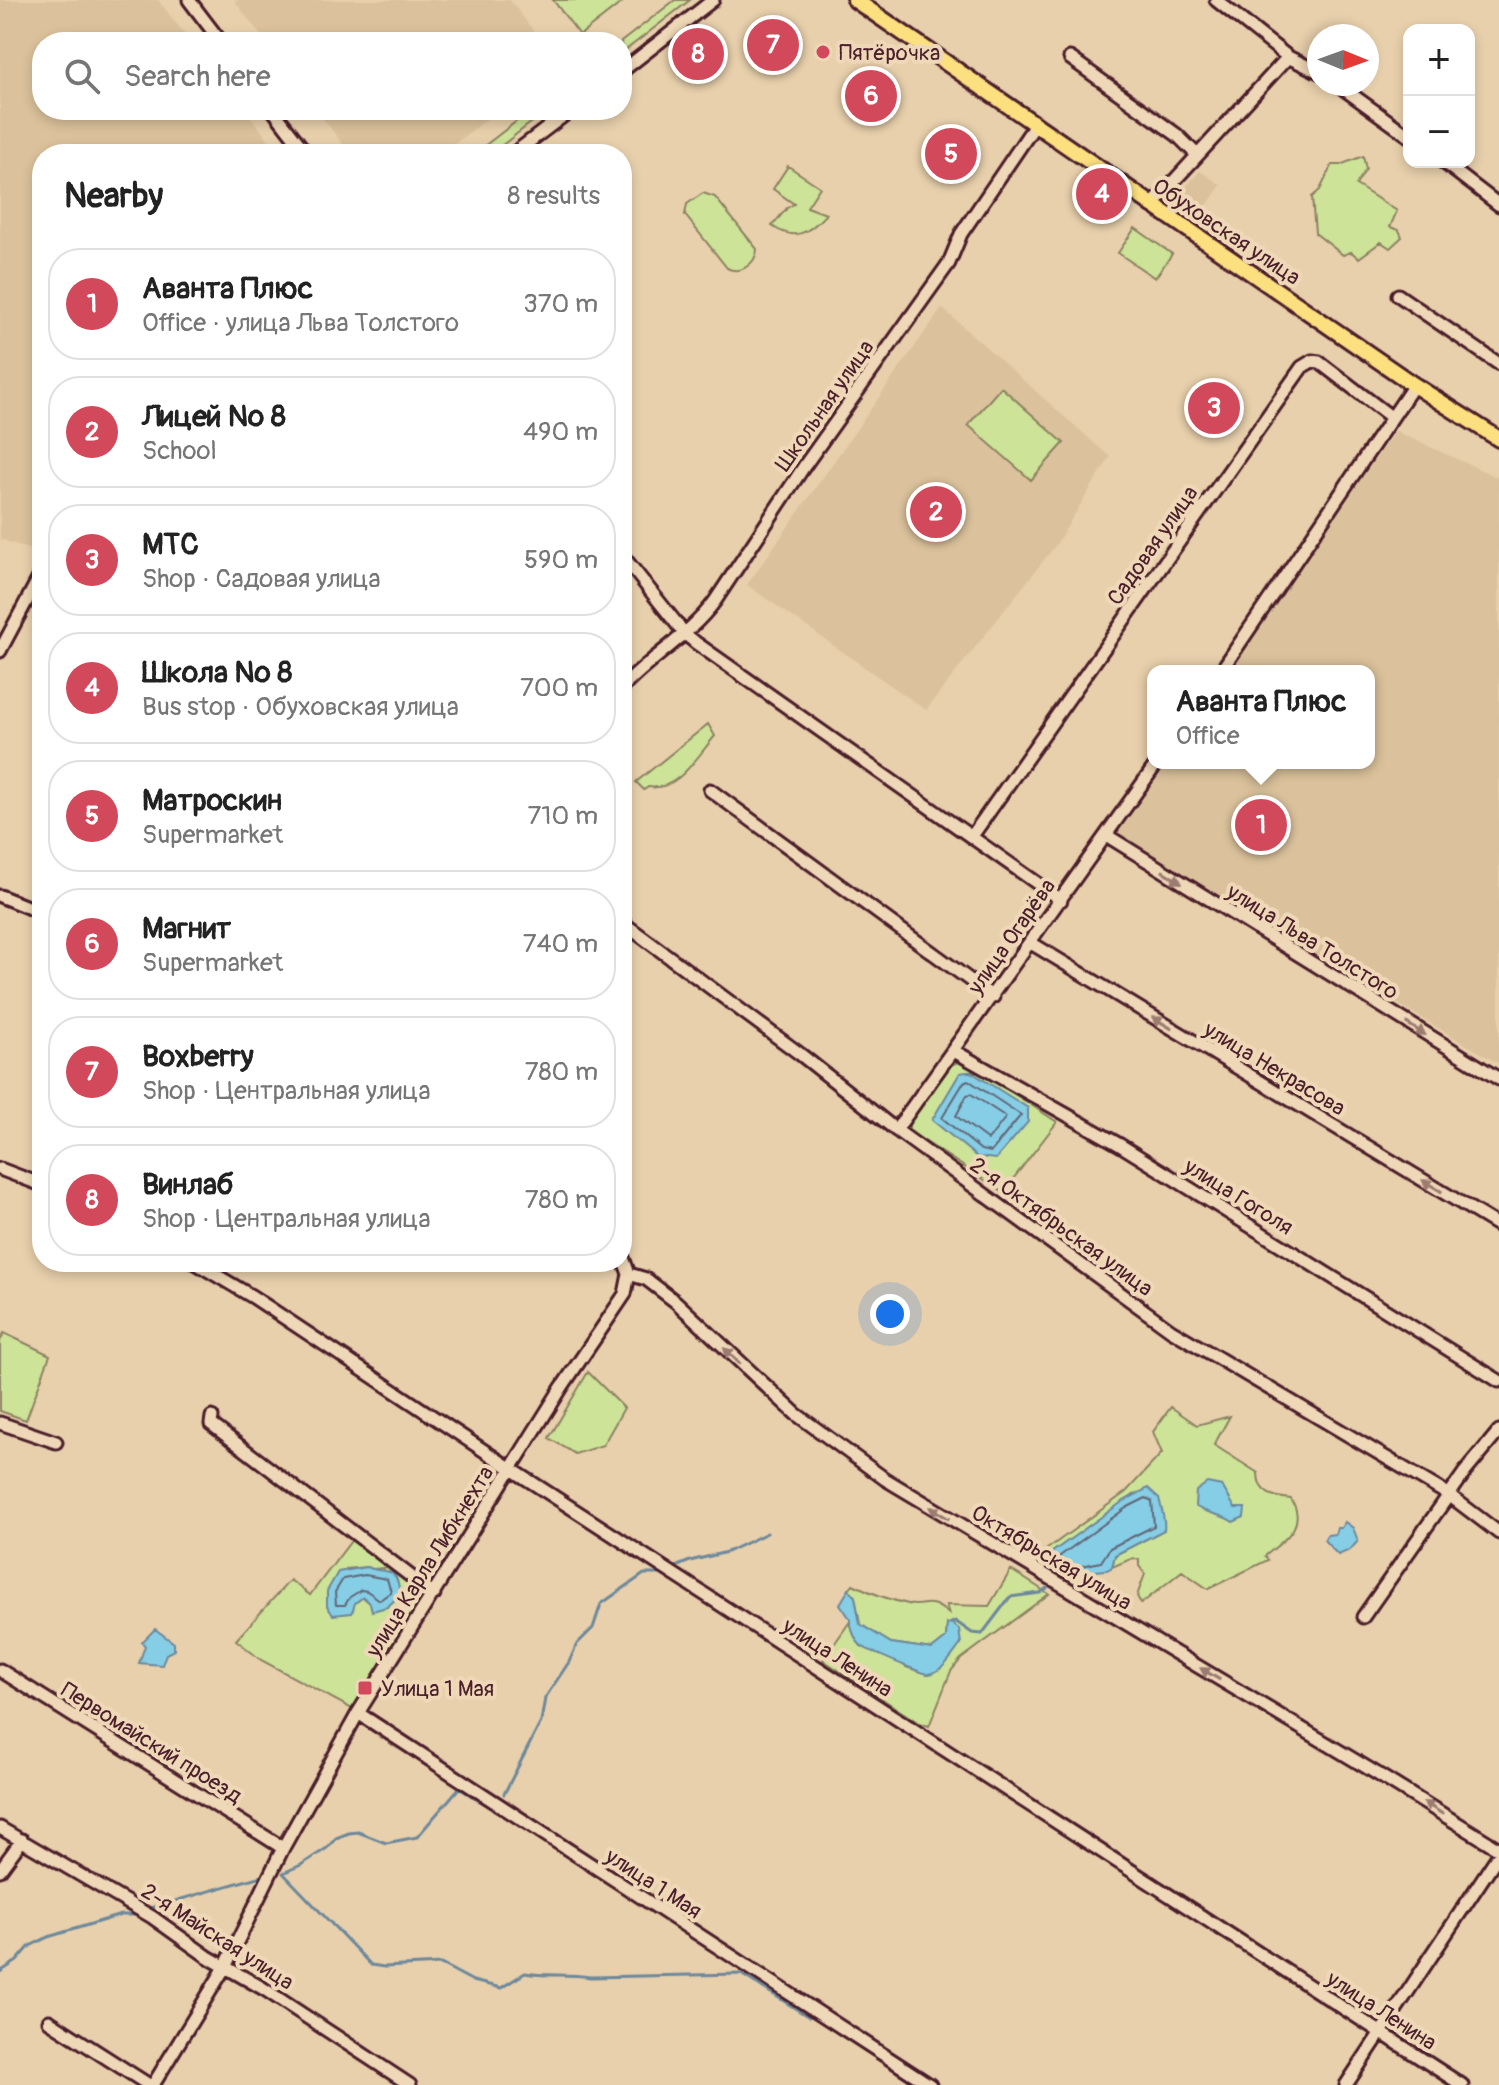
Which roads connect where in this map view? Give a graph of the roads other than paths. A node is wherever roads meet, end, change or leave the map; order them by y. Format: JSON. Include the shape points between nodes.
{"nodes":[{"id":1,"x":189,"y":0,"type":"edge"},
{"id":2,"x":713,"y":0,"type":"edge"},
{"id":3,"x":855,"y":0,"type":"edge"},
{"id":4,"x":1216,"y":0,"type":"edge"},
{"id":5,"x":213,"y":32,"type":"edge"},
{"id":6,"x":1288,"y":57,"type":"junction"},
{"id":7,"x":1070,"y":58,"type":"dead end"},
{"id":8,"x":632,"y":63,"type":"edge"},
{"id":9,"x":1307,"y":66,"type":"edge"},
{"id":10,"x":1354,"y":96,"type":"edge"},
{"id":11,"x":281,"y":120,"type":"edge"},
{"id":12,"x":558,"y":120,"type":"edge"},
{"id":13,"x":1035,"y":125,"type":"junction"},
{"id":14,"x":1403,"y":132,"type":"edge"},
{"id":15,"x":299,"y":144,"type":"edge"},
{"id":16,"x":526,"y":144,"type":"edge"},
{"id":17,"x":1197,"y":155,"type":"junction"},
{"id":18,"x":1451,"y":168,"type":"edge"},
{"id":19,"x":1499,"y":205,"type":"edge"},
{"id":20,"x":1151,"y":206,"type":"junction"},
{"id":21,"x":1398,"y":295,"type":"dead end"},
{"id":22,"x":1499,"y":364,"type":"edge"},
{"id":23,"x":1414,"y":385,"type":"junction"},
{"id":24,"x":1391,"y":417,"type":"junction"},
{"id":25,"x":1499,"y":439,"type":"edge"},
{"id":26,"x":632,"y":568,"type":"edge"},
{"id":27,"x":32,"y":591,"type":"edge"},
{"id":28,"x":684,"y":633,"type":"junction"},
{"id":29,"x":0,"y":651,"type":"edge"},
{"id":30,"x":1225,"y":665,"type":"edge"},
{"id":31,"x":632,"y":679,"type":"edge"},
{"id":32,"x":1153,"y":769,"type":"edge"},
{"id":33,"x":710,"y":790,"type":"dead end"},
{"id":34,"x":1106,"y":835,"type":"junction"},
{"id":35,"x":972,"y":836,"type":"junction"},
{"id":36,"x":0,"y":896,"type":"edge"},
{"id":37,"x":1061,"y":900,"type":"junction"},
{"id":38,"x":32,"y":909,"type":"edge"},
{"id":39,"x":632,"y":929,"type":"edge"},
{"id":40,"x":1031,"y":943,"type":"junction"},
{"id":41,"x":993,"y":997,"type":"junction"},
{"id":42,"x":954,"y":1051,"type":"junction"},
{"id":43,"x":1499,"y":1079,"type":"edge"},
{"id":44,"x":896,"y":1130,"type":"junction"},
{"id":45,"x":0,"y":1169,"type":"edge"},
{"id":46,"x":32,"y":1181,"type":"edge"},
{"id":47,"x":1499,"y":1226,"type":"edge"},
{"id":48,"x":210,"y":1272,"type":"edge"},
{"id":49,"x":629,"y":1274,"type":"joint"},
{"id":50,"x":1499,"y":1381,"type":"edge"},
{"id":51,"x":212,"y":1417,"type":"dead end"},
{"id":52,"x":0,"y":1423,"type":"edge"},
{"id":53,"x":1499,"y":1431,"type":"edge"},
{"id":54,"x":56,"y":1442,"type":"dead end"},
{"id":55,"x":511,"y":1469,"type":"junction"},
{"id":56,"x":1449,"y":1495,"type":"junction"},
{"id":57,"x":1499,"y":1533,"type":"edge"},
{"id":58,"x":434,"y":1594,"type":"junction"},
{"id":59,"x":1363,"y":1617,"type":"dead end"},
{"id":60,"x":0,"y":1670,"type":"edge"},
{"id":61,"x":358,"y":1713,"type":"junction"},
{"id":62,"x":0,"y":1828,"type":"edge"},
{"id":63,"x":22,"y":1840,"type":"junction"},
{"id":64,"x":283,"y":1848,"type":"junction"},
{"id":65,"x":1499,"y":1852,"type":"edge"},
{"id":66,"x":0,"y":1870,"type":"edge"},
{"id":67,"x":225,"y":1967,"type":"junction"},
{"id":68,"x":49,"y":2021,"type":"dead end"},
{"id":69,"x":1381,"y":2033,"type":"junction"},
{"id":70,"x":151,"y":2085,"type":"edge"},
{"id":71,"x":410,"y":2085,"type":"edge"},
{"id":72,"x":930,"y":2085,"type":"edge"},
{"id":73,"x":1346,"y":2085,"type":"edge"},
{"id":74,"x":1462,"y":2085,"type":"edge"}],
"edges":[{"from":1,"to":5,"type":"street"},
{"from":2,"to":8,"type":"street"},
{"from":3,"to":13,"type":"main road","name":"Обуховская улица"},
{"from":4,"to":6,"type":"street"},
{"from":6,"to":9,"type":"street"},
{"from":6,"to":17,"type":"street"},
{"from":7,"to":17,"type":"street"},
{"from":10,"to":14,"type":"street"},
{"from":11,"to":15,"type":"street"},
{"from":12,"to":16,"type":"street"},
{"from":13,"to":20,"type":"main road","name":"Обуховская улица"},
{"from":13,"to":28,"type":"street","name":"Школьная улица","via":[[961,234],[949,263],[715,601]]},
{"from":17,"to":20,"type":"street"},
{"from":18,"to":19,"type":"street"},
{"from":20,"to":23,"type":"main road","name":"Обуховская улица"},
{"from":21,"to":22,"type":"street"},
{"from":23,"to":24,"type":"street"},
{"from":23,"to":25,"type":"main road","name":"Обуховская улица"},
{"from":24,"to":30,"type":"street"},
{"from":24,"to":35,"type":"street","name":"Садовая улица","via":[[1319,362],[1302,367]]},
{"from":26,"to":28,"type":"street"},
{"from":27,"to":29,"type":"street"},
{"from":28,"to":31,"type":"street","name":"Школьная улица"},
{"from":28,"to":35,"type":"street"},
{"from":32,"to":34,"type":"street","name":"улица Огарёва"},
{"from":33,"to":41,"type":"street"},
{"from":34,"to":37,"type":"street","name":"улица Огарёва"},
{"from":34,"to":43,"type":"street","name":"улица Льва Толстого","one_way":true},
{"from":35,"to":37,"type":"street"},
{"from":36,"to":38,"type":"street"},
{"from":37,"to":40,"type":"street","name":"улица Огарёва"},
{"from":39,"to":44,"type":"street","name":"2-я Октябрьская улица"},
{"from":40,"to":41,"type":"street","name":"улица Огарёва"},
{"from":47,"to":40,"type":"street","name":"улица Некрасова","one_way":true},
{"from":41,"to":42,"type":"street","name":"улица Огарёва"},
{"from":42,"to":44,"type":"street","name":"улица Огарёва"},
{"from":42,"to":50,"type":"street","name":"улица Гоголя","via":[[1120,1145]]},
{"from":44,"to":56,"type":"street","name":"2-я Октябрьская улица","via":[[1171,1330]]},
{"from":45,"to":46,"type":"street"},
{"from":48,"to":55,"type":"street","name":"улица Ленина"},
{"from":49,"to":55,"type":"street","name":"улица Карла Либкнехта","via":[[625,1294]]},
{"from":65,"to":49,"type":"street","name":"Октябрьская улица","one_way":true,"via":[[885,1479],[786,1406],[676,1302],[646,1279]]},
{"from":51,"to":58,"type":"street","via":[[211,1424]]},
{"from":52,"to":54,"type":"street"},
{"from":53,"to":56,"type":"street"},
{"from":55,"to":58,"type":"street","name":"улица Карла Либкнехта"},
{"from":55,"to":69,"type":"street","name":"улица Ленина"},
{"from":56,"to":57,"type":"street","name":"2-я Октябрьская улица"},
{"from":56,"to":59,"type":"street"},
{"from":58,"to":61,"type":"street","name":"улица Карла Либкнехта"},
{"from":60,"to":64,"type":"street","name":"Первомайский проезд"},
{"from":61,"to":64,"type":"street","name":"улица Карла Либкнехта"},
{"from":61,"to":72,"type":"street","name":"улица 1 Мая"},
{"from":62,"to":63,"type":"street","name":"2-я Майская улица"},
{"from":63,"to":66,"type":"street"},
{"from":63,"to":67,"type":"street","name":"2-я Майская улица"},
{"from":64,"to":67,"type":"street","name":"улица Карла Либкнехта"},
{"from":65,"to":69,"type":"street"},
{"from":67,"to":70,"type":"street","name":"улица Карла Либкнехта"},
{"from":67,"to":71,"type":"street","name":"2-я Майская улица"},
{"from":68,"to":70,"type":"street"},
{"from":69,"to":73,"type":"street"},
{"from":69,"to":74,"type":"street","name":"улица Ленина"}]}
